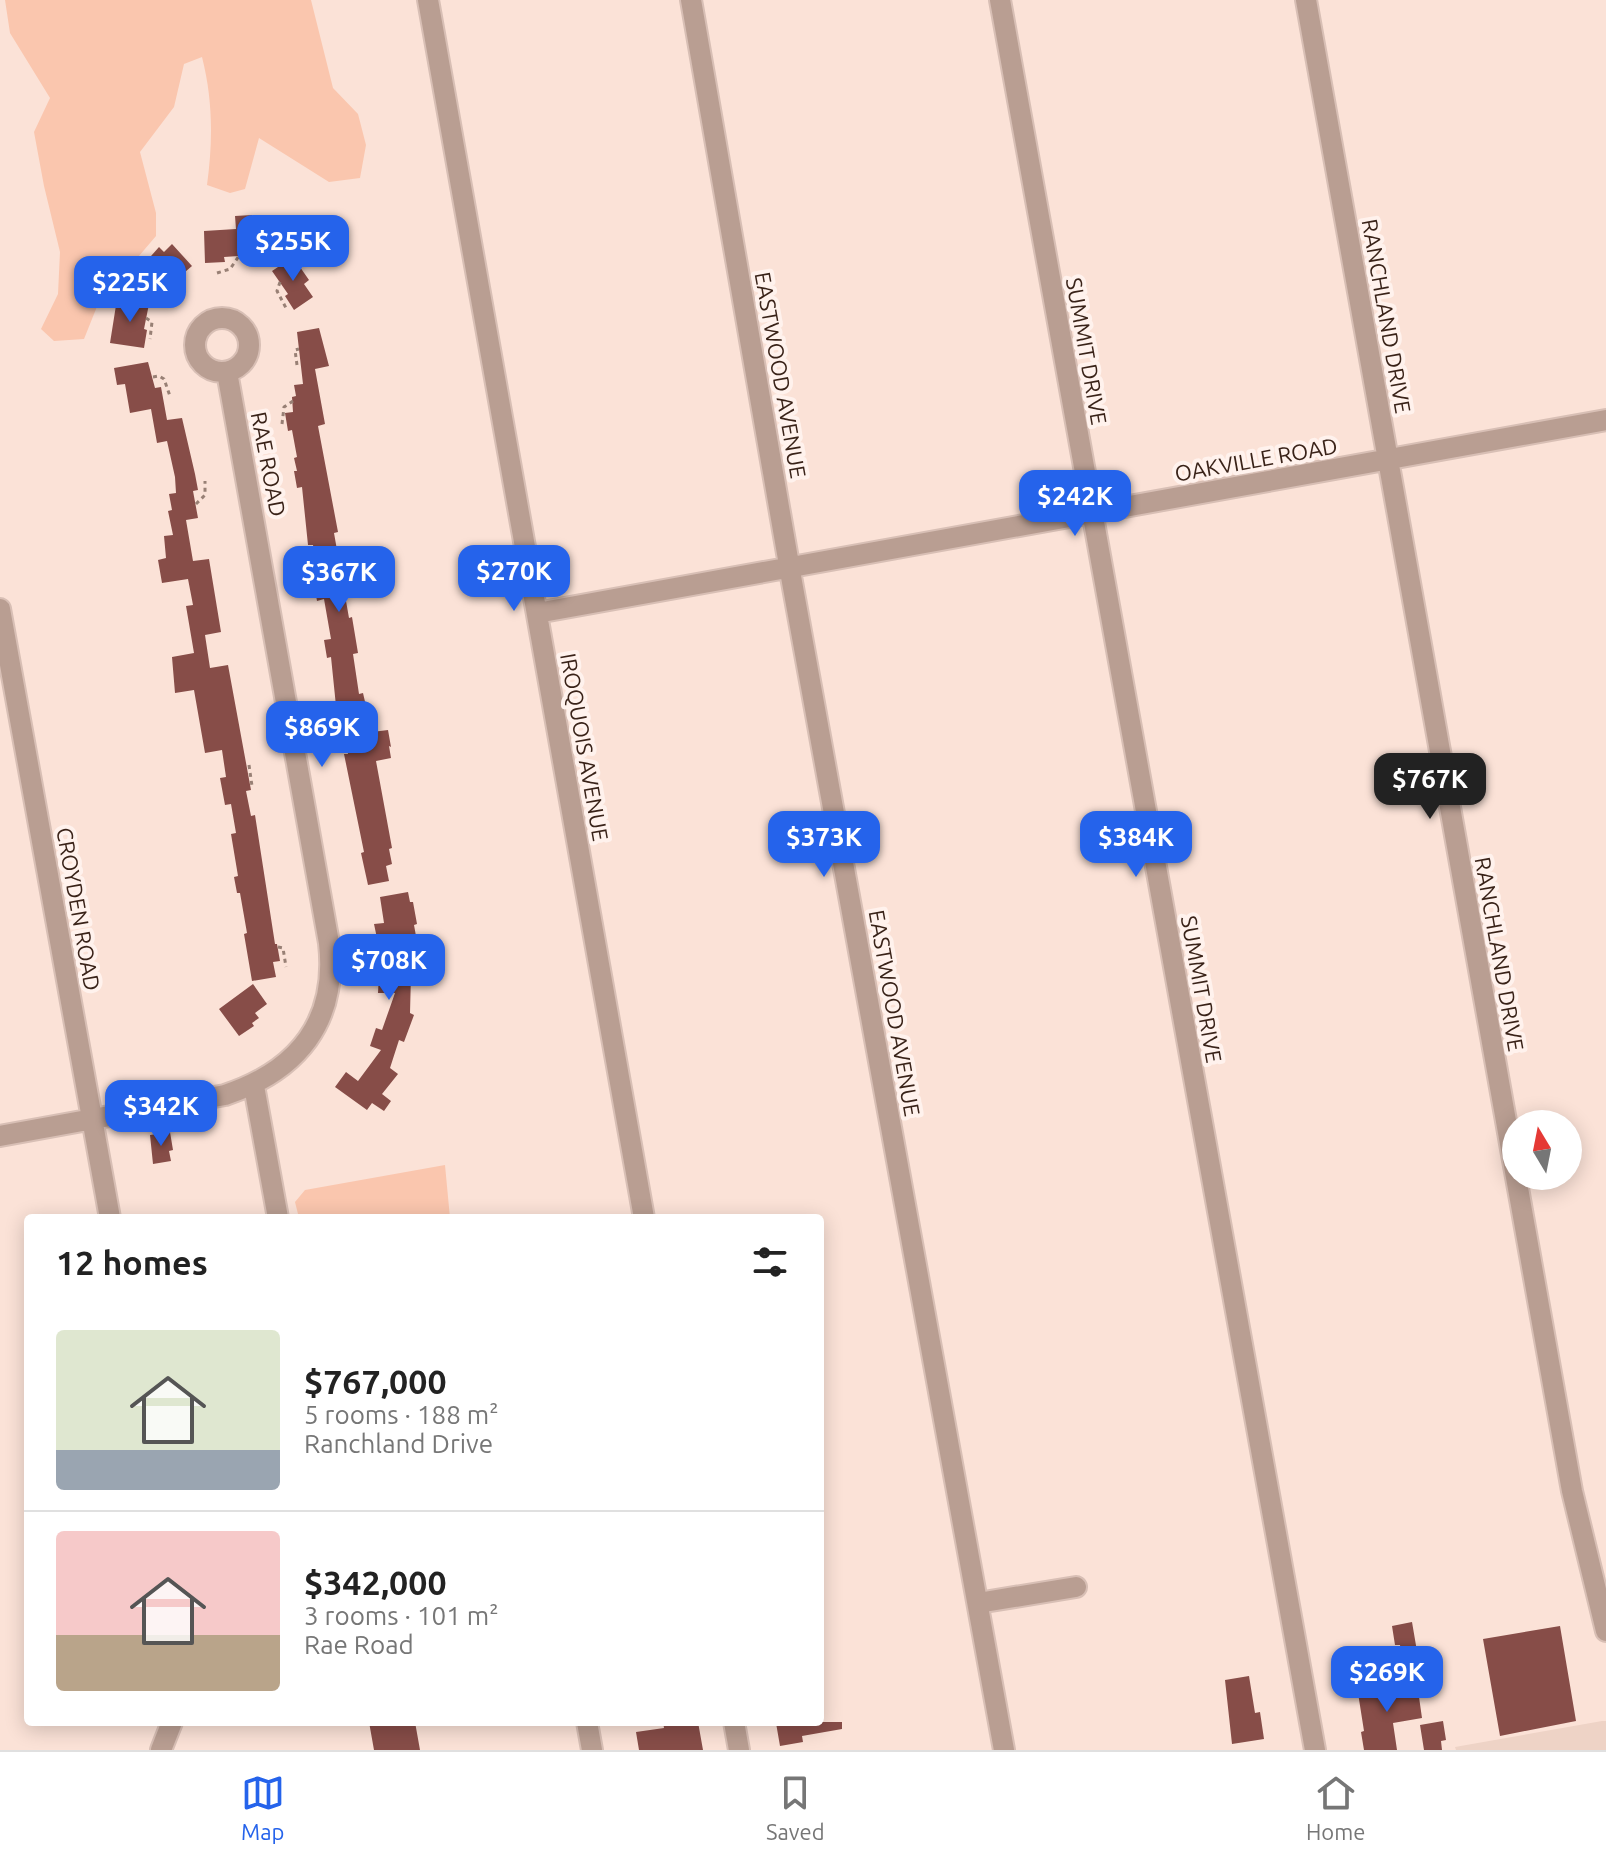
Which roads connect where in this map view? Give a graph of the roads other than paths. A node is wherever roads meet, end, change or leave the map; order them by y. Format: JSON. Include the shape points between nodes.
{"nodes":[{"id":1,"x":428,"y":0,"type":"edge"},
{"id":2,"x":691,"y":0,"type":"edge"},
{"id":3,"x":1000,"y":0,"type":"edge"},
{"id":4,"x":1306,"y":0,"type":"edge"},
{"id":5,"x":227,"y":372,"type":"dead end"},
{"id":6,"x":1606,"y":420,"type":"edge"},
{"id":7,"x":1388,"y":460,"type":"junction"},
{"id":8,"x":1092,"y":512,"type":"junction"},
{"id":9,"x":790,"y":568,"type":"junction"},
{"id":10,"x":0,"y":609,"type":"edge"},
{"id":11,"x":537,"y":613,"type":"junction"},
{"id":12,"x":254,"y":1086,"type":"junction"},
{"id":13,"x":92,"y":1120,"type":"junction"},
{"id":14,"x":0,"y":1136,"type":"edge"},
{"id":15,"x":109,"y":1214,"type":"edge"},
{"id":16,"x":277,"y":1214,"type":"edge"},
{"id":17,"x":643,"y":1214,"type":"edge"},
{"id":18,"x":1076,"y":1587,"type":"dead end"},
{"id":19,"x":978,"y":1603,"type":"junction"},
{"id":20,"x":1606,"y":1631,"type":"edge"},
{"id":21,"x":170,"y":1726,"type":"edge"},
{"id":22,"x":588,"y":1726,"type":"edge"},
{"id":23,"x":735,"y":1726,"type":"edge"},
{"id":24,"x":161,"y":1750,"type":"edge"},
{"id":25,"x":592,"y":1750,"type":"edge"},
{"id":26,"x":739,"y":1750,"type":"edge"},
{"id":27,"x":1004,"y":1750,"type":"edge"},
{"id":28,"x":1315,"y":1750,"type":"edge"}],
"edges":[{"from":1,"to":11,"type":"street","name":"IROQUOIS AVENUE"},
{"from":2,"to":9,"type":"street","name":"EASTWOOD AVENUE"},
{"from":3,"to":8,"type":"street","name":"SUMMIT DRIVE"},
{"from":4,"to":7,"type":"street","name":"RANCHLAND DRIVE"},
{"from":5,"to":12,"type":"street","name":"RAE ROAD","via":[[331,959],[328,998],[308,1037],[294,1057]]},
{"from":6,"to":7,"type":"street","name":"OAKVILLE ROAD"},
{"from":7,"to":8,"type":"street","name":"OAKVILLE ROAD"},
{"from":7,"to":20,"type":"street","name":"RANCHLAND DRIVE","via":[[1572,1491]]},
{"from":8,"to":9,"type":"street","name":"OAKVILLE ROAD"},
{"from":8,"to":28,"type":"street","name":"SUMMIT DRIVE"},
{"from":9,"to":11,"type":"street","name":"OAKVILLE ROAD"},
{"from":9,"to":19,"type":"street","name":"EASTWOOD AVENUE"},
{"from":10,"to":13,"type":"street","name":"CROYDEN ROAD"},
{"from":11,"to":17,"type":"street","name":"IROQUOIS AVENUE"},
{"from":12,"to":13,"type":"street","name":"RAE ROAD"},
{"from":12,"to":16,"type":"street"},
{"from":13,"to":14,"type":"street","name":"RAE ROAD"},
{"from":13,"to":15,"type":"street","name":"CROYDEN ROAD"},
{"from":18,"to":19,"type":"street"},
{"from":19,"to":27,"type":"street","name":"EASTWOOD AVENUE"},
{"from":21,"to":24,"type":"street"},
{"from":22,"to":25,"type":"street"},
{"from":23,"to":26,"type":"street"}]}
